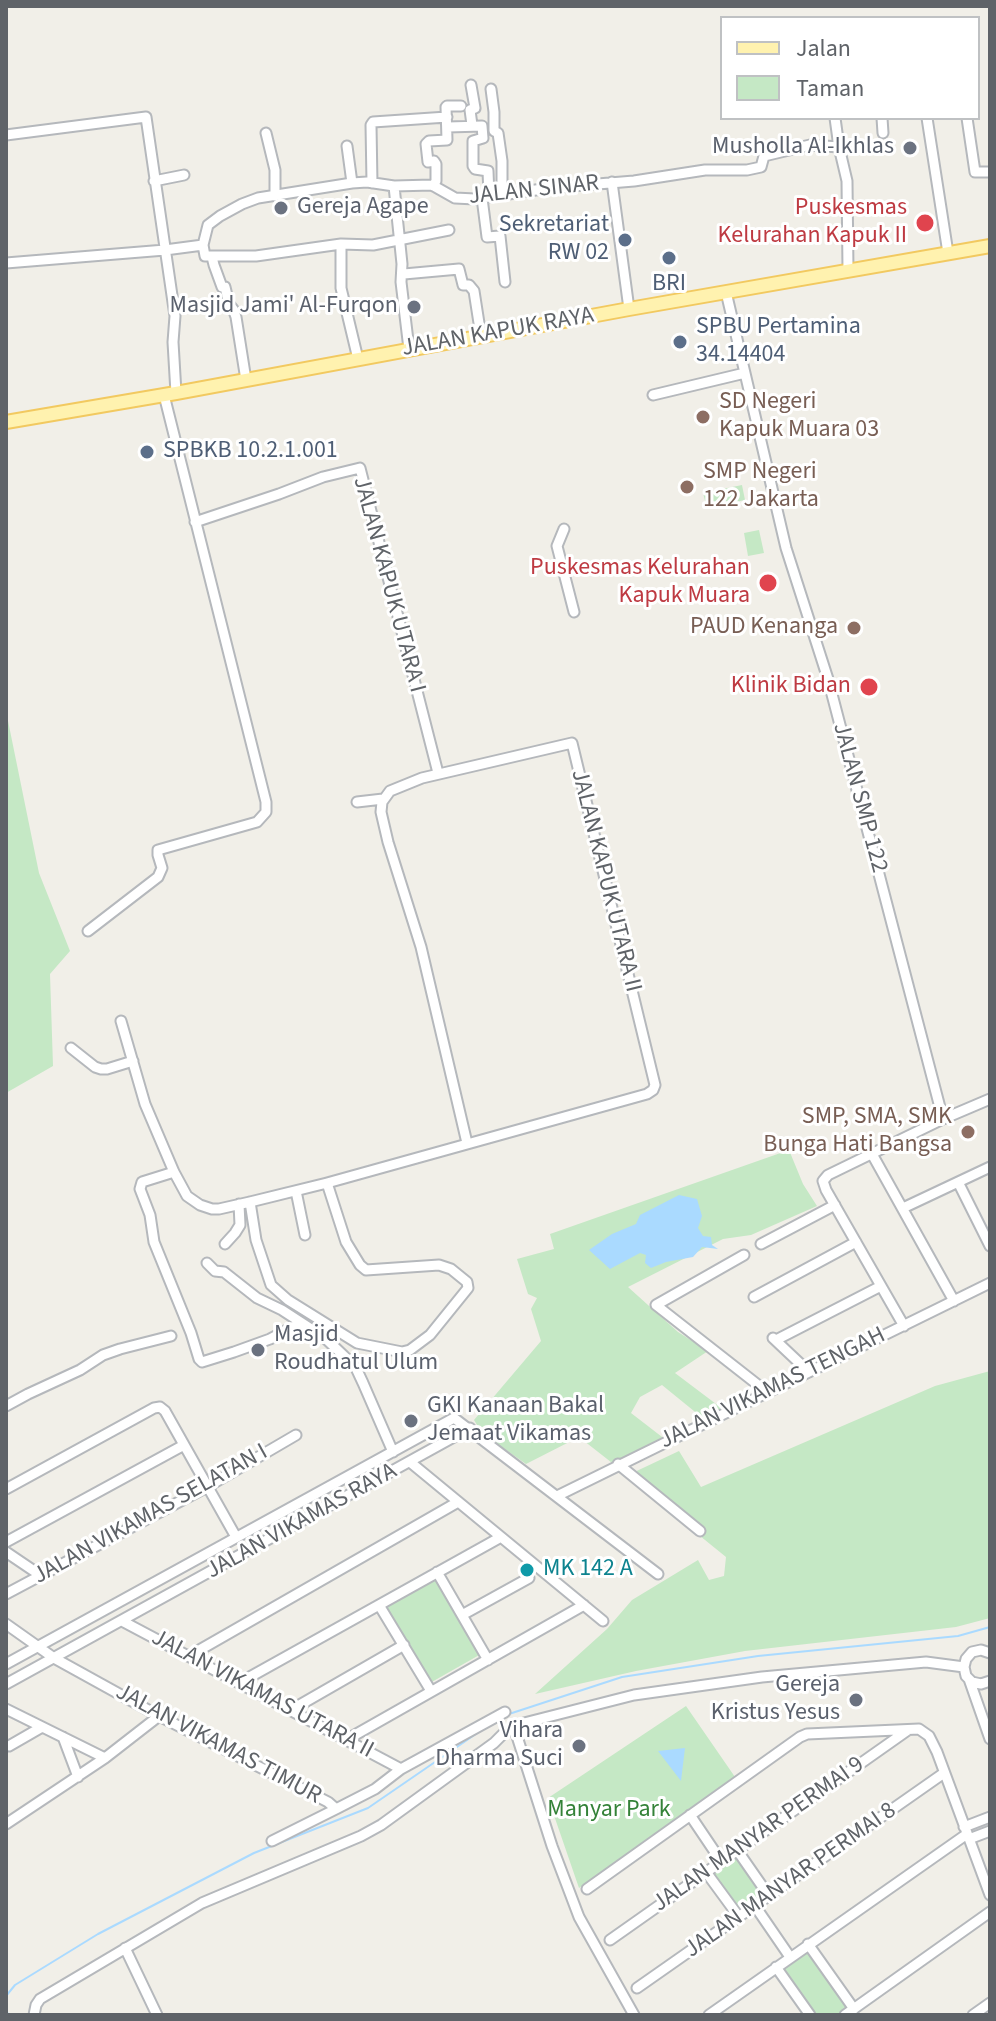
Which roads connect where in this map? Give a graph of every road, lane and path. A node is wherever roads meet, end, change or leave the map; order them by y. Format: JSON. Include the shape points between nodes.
{"nodes":[{"id":1,"x":471,"y":85,"type":"dead end"},
{"id":2,"x":491,"y":89,"type":"dead end"},
{"id":3,"x":461,"y":106,"type":"dead end"},
{"id":4,"x":835,"y":120,"type":"edge"},
{"id":5,"x":882,"y":120,"type":"edge"},
{"id":6,"x":927,"y":120,"type":"edge"},
{"id":7,"x":967,"y":120,"type":"edge"},
{"id":8,"x":447,"y":122,"type":"junction"},
{"id":9,"x":472,"y":125,"type":"junction"},
{"id":10,"x":266,"y":133,"type":"dead end"},
{"id":11,"x":883,"y":133,"type":"dead end"},
{"id":12,"x":6,"y":135,"type":"edge"},
{"id":13,"x":347,"y":146,"type":"dead end"},
{"id":14,"x":839,"y":147,"type":"junction"},
{"id":15,"x":990,"y":172,"type":"edge"},
{"id":16,"x":184,"y":175,"type":"dead end"},
{"id":17,"x":154,"y":181,"type":"junction"},
{"id":18,"x":612,"y":182,"type":"junction"},
{"id":19,"x":352,"y":183,"type":"junction"},
{"id":20,"x":372,"y":183,"type":"junction"},
{"id":21,"x":394,"y":186,"type":"junction"},
{"id":22,"x":433,"y":186,"type":"junction"},
{"id":23,"x":502,"y":195,"type":"junction"},
{"id":24,"x":275,"y":196,"type":"junction"},
{"id":25,"x":486,"y":197,"type":"junction"},
{"id":26,"x":449,"y":230,"type":"dead end"},
{"id":27,"x":399,"y":239,"type":"junction"},
{"id":28,"x":341,"y":244,"type":"junction"},
{"id":29,"x":203,"y":245,"type":"junction"},
{"id":30,"x":990,"y":246,"type":"edge"},
{"id":31,"x":165,"y":250,"type":"junction"},
{"id":32,"x":948,"y":253,"type":"junction"},
{"id":33,"x":212,"y":257,"type":"junction"},
{"id":34,"x":6,"y":263,"type":"edge"},
{"id":35,"x":848,"y":270,"type":"junction"},
{"id":36,"x":403,"y":272,"type":"junction"},
{"id":37,"x":505,"y":282,"type":"dead end"},
{"id":38,"x":726,"y":292,"type":"junction"},
{"id":39,"x":629,"y":309,"type":"junction"},
{"id":40,"x":481,"y":336,"type":"junction"},
{"id":41,"x":409,"y":349,"type":"junction"},
{"id":42,"x":358,"y":359,"type":"junction"},
{"id":43,"x":745,"y":373,"type":"junction"},
{"id":44,"x":246,"y":380,"type":"junction"},
{"id":45,"x":170,"y":394,"type":"junction"},
{"id":46,"x":653,"y":395,"type":"dead end"},
{"id":47,"x":6,"y":422,"type":"edge"},
{"id":48,"x":195,"y":522,"type":"junction"},
{"id":49,"x":564,"y":529,"type":"dead end"},
{"id":50,"x":574,"y":612,"type":"dead end"},
{"id":51,"x":437,"y":769,"type":"junction"},
{"id":52,"x":383,"y":799,"type":"junction"},
{"id":53,"x":357,"y":802,"type":"dead end"},
{"id":54,"x":88,"y":931,"type":"dead end"},
{"id":55,"x":121,"y":1021,"type":"dead end"},
{"id":56,"x":71,"y":1048,"type":"dead end"},
{"id":57,"x":133,"y":1061,"type":"junction"},
{"id":58,"x":990,"y":1099,"type":"edge"},
{"id":59,"x":943,"y":1119,"type":"junction"},
{"id":60,"x":467,"y":1143,"type":"junction"},
{"id":61,"x":872,"y":1154,"type":"junction"},
{"id":62,"x":990,"y":1167,"type":"edge"},
{"id":63,"x":174,"y":1172,"type":"junction"},
{"id":64,"x":958,"y":1182,"type":"junction"},
{"id":65,"x":327,"y":1183,"type":"junction"},
{"id":66,"x":296,"y":1191,"type":"junction"},
{"id":67,"x":245,"y":1203,"type":"junction"},
{"id":68,"x":835,"y":1205,"type":"junction"},
{"id":69,"x":903,"y":1208,"type":"junction"},
{"id":70,"x":305,"y":1235,"type":"dead end"},
{"id":71,"x":856,"y":1242,"type":"junction"},
{"id":72,"x":225,"y":1244,"type":"dead end"},
{"id":73,"x":761,"y":1244,"type":"dead end"},
{"id":74,"x":990,"y":1246,"type":"edge"},
{"id":75,"x":744,"y":1255,"type":"dead end"},
{"id":76,"x":207,"y":1263,"type":"dead end"},
{"id":77,"x":990,"y":1283,"type":"edge"},
{"id":78,"x":881,"y":1286,"type":"junction"},
{"id":79,"x":754,"y":1297,"type":"dead end"},
{"id":80,"x":954,"y":1301,"type":"junction"},
{"id":81,"x":300,"y":1323,"type":"junction"},
{"id":82,"x":904,"y":1326,"type":"junction"},
{"id":83,"x":171,"y":1336,"type":"dead end"},
{"id":84,"x":809,"y":1372,"type":"junction"},
{"id":85,"x":767,"y":1392,"type":"junction"},
{"id":86,"x":6,"y":1406,"type":"edge"},
{"id":87,"x":468,"y":1427,"type":"junction"},
{"id":88,"x":296,"y":1435,"type":"dead end"},
{"id":89,"x":184,"y":1445,"type":"junction"},
{"id":90,"x":393,"y":1452,"type":"junction"},
{"id":91,"x":410,"y":1462,"type":"junction"},
{"id":92,"x":618,"y":1464,"type":"junction"},
{"id":93,"x":207,"y":1487,"type":"junction"},
{"id":94,"x":6,"y":1489,"type":"edge"},
{"id":95,"x":557,"y":1496,"type":"junction"},
{"id":96,"x":458,"y":1502,"type":"junction"},
{"id":97,"x":700,"y":1531,"type":"dead end"},
{"id":98,"x":236,"y":1537,"type":"junction"},
{"id":99,"x":501,"y":1537,"type":"junction"},
{"id":100,"x":6,"y":1542,"type":"edge"},
{"id":101,"x":6,"y":1552,"type":"edge"},
{"id":102,"x":437,"y":1572,"type":"junction"},
{"id":103,"x":658,"y":1574,"type":"dead end"},
{"id":104,"x":40,"y":1575,"type":"junction"},
{"id":105,"x":529,"y":1578,"type":"dead end"},
{"id":106,"x":6,"y":1594,"type":"edge"},
{"id":107,"x":379,"y":1605,"type":"junction"},
{"id":108,"x":584,"y":1605,"type":"junction"},
{"id":109,"x":462,"y":1615,"type":"junction"},
{"id":110,"x":122,"y":1621,"type":"junction"},
{"id":111,"x":603,"y":1621,"type":"dead end"},
{"id":112,"x":6,"y":1624,"type":"edge"},
{"id":113,"x":404,"y":1645,"type":"junction"},
{"id":114,"x":40,"y":1647,"type":"junction"},
{"id":115,"x":990,"y":1652,"type":"edge"},
{"id":116,"x":52,"y":1656,"type":"junction"},
{"id":117,"x":189,"y":1656,"type":"junction"},
{"id":118,"x":488,"y":1660,"type":"junction"},
{"id":119,"x":6,"y":1664,"type":"edge"},
{"id":120,"x":964,"y":1667,"type":"junction"},
{"id":121,"x":969,"y":1679,"type":"junction"},
{"id":122,"x":990,"y":1681,"type":"edge"},
{"id":123,"x":239,"y":1683,"type":"junction"},
{"id":124,"x":6,"y":1684,"type":"edge"},
{"id":125,"x":431,"y":1691,"type":"junction"},
{"id":126,"x":6,"y":1709,"type":"edge"},
{"id":127,"x":291,"y":1710,"type":"junction"},
{"id":128,"x":505,"y":1712,"type":"dead end"},
{"id":129,"x":159,"y":1716,"type":"junction"},
{"id":130,"x":42,"y":1727,"type":"junction"},
{"id":131,"x":514,"y":1727,"type":"junction"},
{"id":132,"x":909,"y":1730,"type":"junction"},
{"id":133,"x":63,"y":1737,"type":"junction"},
{"id":134,"x":990,"y":1739,"type":"edge"},
{"id":135,"x":346,"y":1740,"type":"junction"},
{"id":136,"x":9,"y":1746,"type":"dead end"},
{"id":137,"x":105,"y":1758,"type":"junction"},
{"id":138,"x":401,"y":1769,"type":"junction"},
{"id":139,"x":944,"y":1773,"type":"junction"},
{"id":140,"x":78,"y":1777,"type":"junction"},
{"id":141,"x":336,"y":1809,"type":"junction"},
{"id":142,"x":690,"y":1815,"type":"junction"},
{"id":143,"x":990,"y":1817,"type":"edge"},
{"id":144,"x":6,"y":1824,"type":"edge"},
{"id":145,"x":990,"y":1831,"type":"edge"},
{"id":146,"x":967,"y":1833,"type":"junction"},
{"id":147,"x":272,"y":1841,"type":"dead end"},
{"id":148,"x":737,"y":1850,"type":"junction"},
{"id":149,"x":721,"y":1861,"type":"junction"},
{"id":150,"x":706,"y":1872,"type":"junction"},
{"id":151,"x":587,"y":1889,"type":"dead end"},
{"id":152,"x":990,"y":1895,"type":"edge"},
{"id":153,"x":769,"y":1896,"type":"junction"},
{"id":154,"x":755,"y":1906,"type":"junction"},
{"id":155,"x":990,"y":1912,"type":"edge"},
{"id":156,"x":739,"y":1917,"type":"junction"},
{"id":157,"x":610,"y":1940,"type":"dead end"},
{"id":158,"x":808,"y":1944,"type":"junction"},
{"id":159,"x":125,"y":1948,"type":"junction"},
{"id":160,"x":790,"y":1957,"type":"junction"},
{"id":161,"x":776,"y":1967,"type":"junction"},
{"id":162,"x":637,"y":1988,"type":"dead end"},
{"id":163,"x":990,"y":2003,"type":"edge"},
{"id":164,"x":850,"y":2012,"type":"edge"},
{"id":165,"x":34,"y":2015,"type":"edge"},
{"id":166,"x":157,"y":2015,"type":"edge"},
{"id":167,"x":634,"y":2015,"type":"edge"},
{"id":168,"x":709,"y":2015,"type":"edge"},
{"id":169,"x":810,"y":2015,"type":"edge"},
{"id":170,"x":973,"y":2015,"type":"edge"}],
"edges":[{"from":1,"to":9,"type":"street"},
{"from":2,"to":23,"type":"street"},
{"from":3,"to":8,"type":"street","via":[[446,107]]},
{"from":4,"to":14,"type":"street"},
{"from":5,"to":11,"type":"street"},
{"from":6,"to":32,"type":"street"},
{"from":7,"to":15,"type":"street","via":[[975,172]]},
{"from":8,"to":9,"type":"street"},
{"from":8,"to":20,"type":"street","via":[[373,122]]},
{"from":8,"to":22,"type":"street","via":[[447,140],[426,144],[428,162],[436,164]]},
{"from":9,"to":25,"type":"street","via":[[482,126],[483,138],[473,141],[473,166],[488,171]]},
{"from":10,"to":24,"type":"street"},
{"from":12,"to":17,"type":"street","via":[[146,117]]},
{"from":13,"to":19,"type":"street"},
{"from":14,"to":18,"type":"street","via":[[810,145],[764,156],[761,167],[747,170]]},
{"from":14,"to":35,"type":"street","via":[[847,181]]},
{"from":16,"to":17,"type":"street"},
{"from":17,"to":31,"type":"street"},
{"from":18,"to":23,"type":"street","name":"JALAN SINAR"},
{"from":18,"to":39,"type":"street","name":"JALAN SINAR"},
{"from":19,"to":20,"type":"street","name":"JALAN SINAR"},
{"from":19,"to":24,"type":"street","name":"JALAN SINAR"},
{"from":20,"to":21,"type":"street","name":"JALAN SINAR"},
{"from":21,"to":22,"type":"street","name":"JALAN SINAR"},
{"from":21,"to":27,"type":"street"},
{"from":22,"to":25,"type":"street","name":"JALAN SINAR","via":[[457,199]]},
{"from":23,"to":25,"type":"street","name":"JALAN SINAR"},
{"from":24,"to":29,"type":"street","name":"JALAN SINAR","via":[[249,201],[220,216],[208,225]]},
{"from":25,"to":37,"type":"street","via":[[487,237],[500,236]]},
{"from":26,"to":27,"type":"street"},
{"from":27,"to":28,"type":"street"},
{"from":27,"to":36,"type":"street"},
{"from":28,"to":33,"type":"street"},
{"from":28,"to":42,"type":"street","via":[[341,288]]},
{"from":29,"to":31,"type":"street"},
{"from":29,"to":33,"type":"street","via":[[204,255]]},
{"from":30,"to":32,"type":"main road","name":"JALAN KAPUK RAYA"},
{"from":31,"to":34,"type":"street"},
{"from":31,"to":45,"type":"street","via":[[175,316]]},
{"from":32,"to":35,"type":"main road","name":"JALAN KAPUK RAYA"},
{"from":33,"to":44,"type":"street","via":[[236,317]]},
{"from":35,"to":38,"type":"main road","name":"JALAN KAPUK RAYA"},
{"from":36,"to":40,"type":"street","via":[[459,269],[463,285],[474,291]]},
{"from":36,"to":41,"type":"street"},
{"from":38,"to":39,"type":"main road","name":"JALAN KAPUK RAYA"},
{"from":38,"to":43,"type":"street","name":"JALAN SMP 122"},
{"from":39,"to":40,"type":"main road","name":"JALAN KAPUK RAYA"},
{"from":40,"to":41,"type":"main road","name":"JALAN KAPUK RAYA"},
{"from":41,"to":42,"type":"main road","name":"JALAN KAPUK RAYA"},
{"from":42,"to":44,"type":"main road","name":"JALAN KAPUK RAYA"},
{"from":43,"to":46,"type":"street"},
{"from":43,"to":59,"type":"street","name":"JALAN SMP 122","via":[[786,548],[828,679]]},
{"from":44,"to":45,"type":"main road","name":"JALAN KAPUK RAYA"},
{"from":45,"to":47,"type":"main road","name":"JALAN KAPUK RAYA"},
{"from":45,"to":48,"type":"street"},
{"from":48,"to":51,"type":"street","name":"JALAN KAPUK UTARA I","via":[[360,468]]},
{"from":48,"to":54,"type":"street","via":[[266,807],[257,822],[158,850],[158,877]]},
{"from":49,"to":50,"type":"street","via":[[557,546]]},
{"from":51,"to":52,"type":"street","name":"JALAN KAPUK UTARA II"},
{"from":51,"to":60,"type":"street","name":"JALAN KAPUK UTARA II","via":[[572,743],[655,1085],[647,1094]]},
{"from":52,"to":53,"type":"street"},
{"from":52,"to":60,"type":"street","via":[[388,842],[421,947]]},
{"from":55,"to":57,"type":"street"},
{"from":56,"to":57,"type":"street","via":[[101,1069]]},
{"from":57,"to":63,"type":"street"},
{"from":58,"to":59,"type":"street"},
{"from":59,"to":61,"type":"street"},
{"from":60,"to":65,"type":"street","name":"JALAN KAPUK UTARA II"},
{"from":61,"to":68,"type":"street","via":[[823,1181]]},
{"from":61,"to":69,"type":"street"},
{"from":62,"to":64,"type":"street"},
{"from":63,"to":67,"type":"street","name":"JALAN KAPUK UTARA II","via":[[187,1196],[200,1205],[219,1209]]},
{"from":63,"to":81,"type":"street","via":[[142,1182],[140,1189],[154,1242],[199,1359],[234,1352]]},
{"from":64,"to":69,"type":"street"},
{"from":64,"to":74,"type":"street"},
{"from":65,"to":66,"type":"street","name":"JALAN KAPUK UTARA II"},
{"from":65,"to":67,"type":"street","via":[[346,1242],[366,1270],[439,1265],[467,1282],[468,1288],[416,1346],[402,1352],[357,1343],[288,1300],[268,1280]]},
{"from":66,"to":67,"type":"street","name":"JALAN KAPUK UTARA II"},
{"from":66,"to":70,"type":"street"},
{"from":67,"to":72,"type":"street","via":[[240,1225]]},
{"from":68,"to":71,"type":"street"},
{"from":68,"to":73,"type":"street"},
{"from":69,"to":80,"type":"street"},
{"from":71,"to":78,"type":"street"},
{"from":71,"to":79,"type":"street"},
{"from":75,"to":85,"type":"street","via":[[656,1305]]},
{"from":76,"to":81,"type":"street"},
{"from":77,"to":80,"type":"street","name":"JALAN VIKAMAS TENGAH"},
{"from":78,"to":82,"type":"street"},
{"from":78,"to":84,"type":"street","via":[[774,1339]]},
{"from":80,"to":82,"type":"street","name":"JALAN VIKAMAS TENGAH"},
{"from":81,"to":90,"type":"street","via":[[356,1368]]},
{"from":82,"to":84,"type":"street","name":"JALAN VIKAMAS TENGAH"},
{"from":83,"to":86,"type":"street","via":[[103,1355]]},
{"from":84,"to":85,"type":"street","name":"JALAN VIKAMAS TENGAH"},
{"from":85,"to":92,"type":"street","name":"JALAN VIKAMAS TENGAH"},
{"from":87,"to":90,"type":"street","name":"JALAN VIKAMAS RAYA","via":[[453,1418]]},
{"from":87,"to":91,"type":"street","name":"JALAN VIKAMAS RAYA"},
{"from":87,"to":95,"type":"street"},
{"from":88,"to":93,"type":"street","name":"JALAN VIKAMAS SELATAN I"},
{"from":89,"to":93,"type":"street"},
{"from":89,"to":94,"type":"street","via":[[165,1411],[154,1408]]},
{"from":89,"to":100,"type":"street"},
{"from":90,"to":98,"type":"street","name":"JALAN VIKAMAS RAYA"},
{"from":91,"to":96,"type":"street"},
{"from":91,"to":110,"type":"street","name":"JALAN VIKAMAS RAYA"},
{"from":92,"to":95,"type":"street","name":"JALAN VIKAMAS TENGAH"},
{"from":92,"to":97,"type":"street"},
{"from":93,"to":98,"type":"street"},
{"from":93,"to":104,"type":"street","name":"JALAN VIKAMAS SELATAN I"},
{"from":95,"to":103,"type":"street"},
{"from":96,"to":99,"type":"street"},
{"from":96,"to":117,"type":"street"},
{"from":98,"to":114,"type":"street","name":"JALAN VIKAMAS RAYA"},
{"from":99,"to":102,"type":"street"},
{"from":99,"to":108,"type":"street"},
{"from":101,"to":104,"type":"street"},
{"from":102,"to":107,"type":"street"},
{"from":102,"to":109,"type":"street"},
{"from":104,"to":106,"type":"street","name":"JALAN VIKAMAS SELATAN I"},
{"from":105,"to":109,"type":"street"},
{"from":107,"to":113,"type":"street"},
{"from":107,"to":123,"type":"street"},
{"from":108,"to":111,"type":"street"},
{"from":108,"to":118,"type":"street"},
{"from":109,"to":118,"type":"street"},
{"from":110,"to":116,"type":"street","name":"JALAN VIKAMAS RAYA"},
{"from":110,"to":117,"type":"street","name":"JALAN VIKAMAS UTARA II"},
{"from":112,"to":114,"type":"street","name":"JALAN VIKAMAS TIMUR"},
{"from":113,"to":125,"type":"street"},
{"from":113,"to":127,"type":"street"},
{"from":114,"to":116,"type":"street","name":"JALAN VIKAMAS TIMUR"},
{"from":114,"to":119,"type":"street","name":"JALAN VIKAMAS RAYA"},
{"from":115,"to":120,"type":"street","via":[[972,1652]]},
{"from":116,"to":124,"type":"street","name":"JALAN VIKAMAS RAYA"},
{"from":116,"to":129,"type":"street","name":"JALAN VIKAMAS TIMUR"},
{"from":117,"to":123,"type":"street","name":"JALAN VIKAMAS UTARA II"},
{"from":118,"to":125,"type":"street"},
{"from":120,"to":121,"type":"street"},
{"from":120,"to":131,"type":"street","via":[[926,1662],[762,1677],[634,1695]]},
{"from":121,"to":122,"type":"street"},
{"from":121,"to":134,"type":"street"},
{"from":123,"to":127,"type":"street","name":"JALAN VIKAMAS UTARA II"},
{"from":125,"to":135,"type":"street"},
{"from":126,"to":130,"type":"street"},
{"from":127,"to":135,"type":"street","name":"JALAN VIKAMAS UTARA II"},
{"from":128,"to":138,"type":"street","name":"JALAN VIKAMAS TIMUR"},
{"from":129,"to":137,"type":"street"},
{"from":129,"to":141,"type":"street","name":"JALAN VIKAMAS TIMUR"},
{"from":130,"to":133,"type":"street"},
{"from":130,"to":136,"type":"street"},
{"from":131,"to":159,"type":"street","via":[[381,1825],[202,1903]]},
{"from":131,"to":167,"type":"street","via":[[579,1917]]},
{"from":132,"to":139,"type":"street","via":[[929,1736]]},
{"from":132,"to":142,"type":"street","via":[[804,1735]]},
{"from":132,"to":148,"type":"street","name":"JALAN MANYAR PERMAI 9"},
{"from":133,"to":137,"type":"street"},
{"from":133,"to":140,"type":"street"},
{"from":135,"to":138,"type":"street","name":"JALAN VIKAMAS UTARA II"},
{"from":137,"to":140,"type":"street"},
{"from":138,"to":141,"type":"street","name":"JALAN VIKAMAS TIMUR"},
{"from":139,"to":146,"type":"street"},
{"from":139,"to":153,"type":"street","name":"JALAN MANYAR PERMAI 8"},
{"from":140,"to":144,"type":"street"},
{"from":141,"to":147,"type":"street"},
{"from":142,"to":149,"type":"street"},
{"from":142,"to":151,"type":"street"},
{"from":143,"to":146,"type":"street"},
{"from":145,"to":146,"type":"street"},
{"from":146,"to":152,"type":"street"},
{"from":146,"to":158,"type":"street"},
{"from":148,"to":149,"type":"street","name":"JALAN MANYAR PERMAI 9"},
{"from":148,"to":153,"type":"street"},
{"from":149,"to":150,"type":"street","name":"JALAN MANYAR PERMAI 9"},
{"from":150,"to":156,"type":"street"},
{"from":150,"to":157,"type":"street","name":"JALAN MANYAR PERMAI 9"},
{"from":153,"to":154,"type":"street","name":"JALAN MANYAR PERMAI 8"},
{"from":154,"to":156,"type":"street","name":"JALAN MANYAR PERMAI 8"},
{"from":154,"to":160,"type":"street"},
{"from":155,"to":164,"type":"street"},
{"from":156,"to":162,"type":"street","name":"JALAN MANYAR PERMAI 8"},
{"from":158,"to":160,"type":"street"},
{"from":158,"to":164,"type":"street"},
{"from":159,"to":165,"type":"street","via":[[40,1999]]},
{"from":159,"to":166,"type":"street"},
{"from":160,"to":161,"type":"street"},
{"from":161,"to":168,"type":"street"},
{"from":161,"to":169,"type":"street"},
{"from":163,"to":170,"type":"street"}]}
